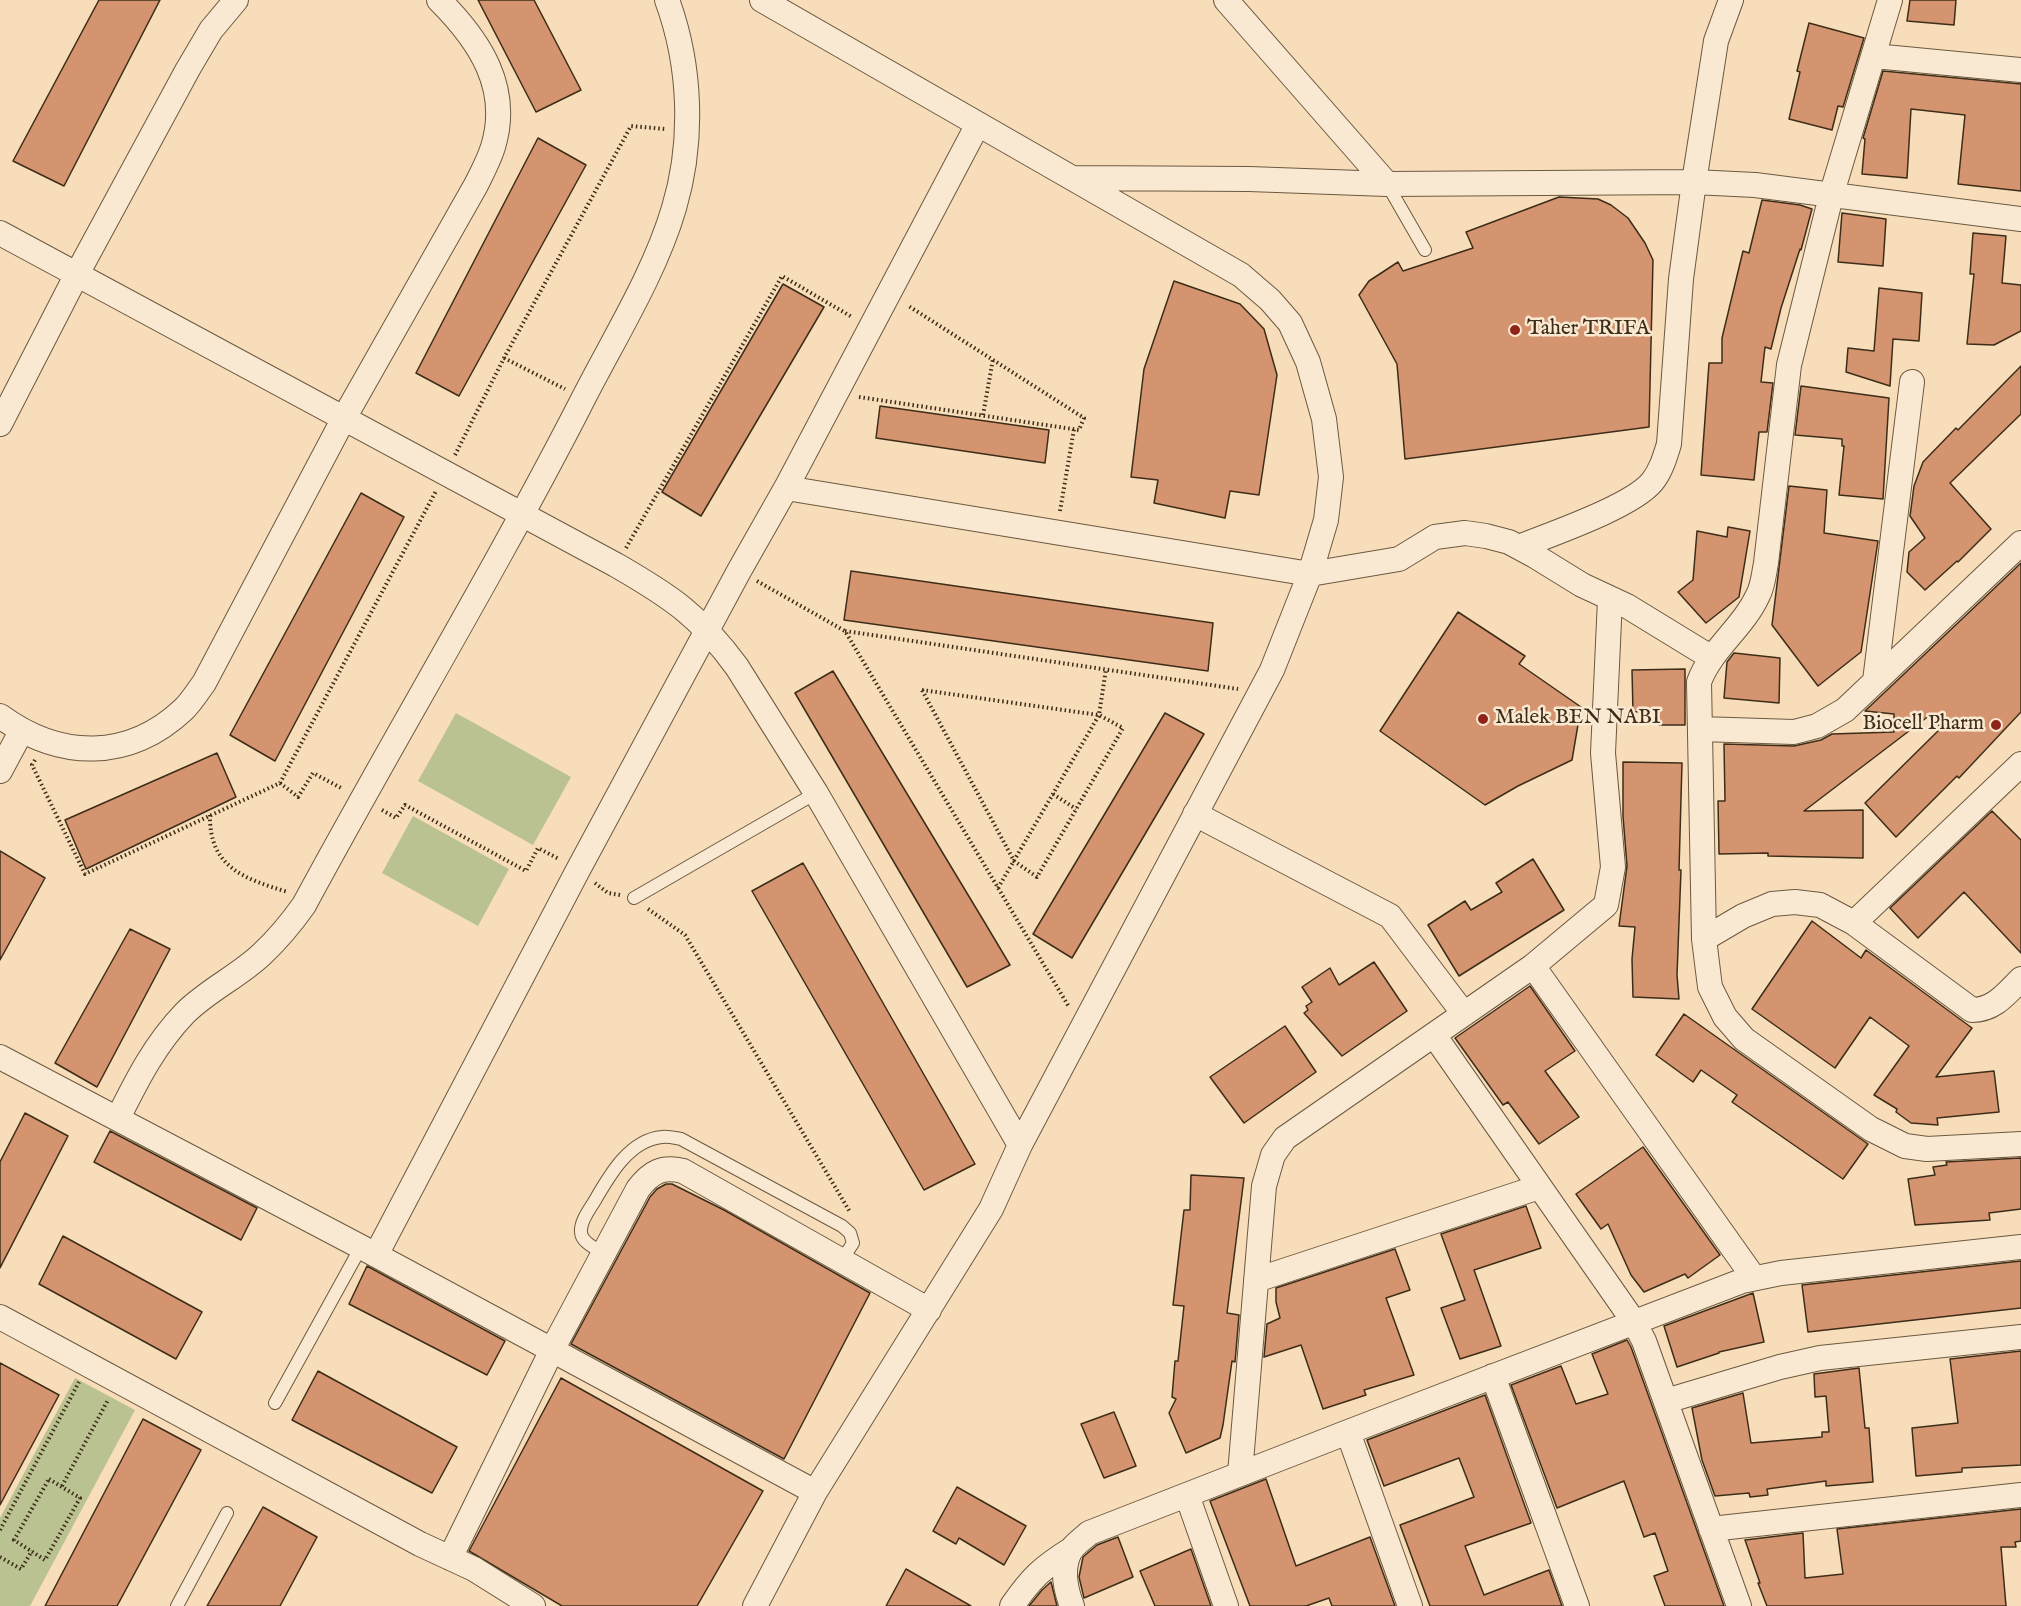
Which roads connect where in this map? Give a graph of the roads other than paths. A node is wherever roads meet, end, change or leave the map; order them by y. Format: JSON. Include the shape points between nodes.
{"nodes":[{"id":1,"x":236,"y":0,"type":"edge"},
{"id":2,"x":440,"y":0,"type":"edge"},
{"id":3,"x":667,"y":0,"type":"edge"},
{"id":4,"x":762,"y":0,"type":"edge"},
{"id":5,"x":1226,"y":0,"type":"edge"},
{"id":6,"x":1731,"y":0,"type":"edge"},
{"id":7,"x":1890,"y":0,"type":"edge"},
{"id":8,"x":1874,"y":56,"type":"junction"},
{"id":9,"x":2021,"y":70,"type":"edge"},
{"id":10,"x":978,"y":124,"type":"junction"},
{"id":11,"x":1071,"y":178,"type":"junction"},
{"id":12,"x":1694,"y":182,"type":"junction"},
{"id":13,"x":1387,"y":184,"type":"junction"},
{"id":14,"x":1832,"y":196,"type":"junction"},
{"id":15,"x":2021,"y":219,"type":"edge"},
{"id":16,"x":0,"y":233,"type":"edge"},
{"id":17,"x":1425,"y":250,"type":"dead end"},
{"id":18,"x":77,"y":274,"type":"junction"},
{"id":19,"x":1912,"y":381,"type":"dead end"},
{"id":20,"x":344,"y":418,"type":"junction"},
{"id":21,"x":0,"y":424,"type":"edge"},
{"id":22,"x":786,"y":488,"type":"junction"},
{"id":23,"x":524,"y":514,"type":"junction"},
{"id":24,"x":2021,"y":543,"type":"edge"},
{"id":25,"x":1519,"y":547,"type":"junction"},
{"id":26,"x":1310,"y":574,"type":"junction"},
{"id":27,"x":1610,"y":599,"type":"junction"},
{"id":28,"x":707,"y":630,"type":"junction"},
{"id":29,"x":1712,"y":658,"type":"junction"},
{"id":30,"x":1875,"y":681,"type":"junction"},
{"id":31,"x":0,"y":716,"type":"edge"},
{"id":32,"x":1700,"y":729,"type":"junction"},
{"id":33,"x":22,"y":730,"type":"junction"},
{"id":34,"x":2021,"y":764,"type":"edge"},
{"id":35,"x":0,"y":771,"type":"edge"},
{"id":36,"x":816,"y":794,"type":"junction"},
{"id":37,"x":1195,"y":814,"type":"junction"},
{"id":38,"x":634,"y":898,"type":"road end"},
{"id":39,"x":1854,"y":923,"type":"junction"},
{"id":40,"x":1704,"y":939,"type":"junction"},
{"id":41,"x":1533,"y":966,"type":"junction"},
{"id":42,"x":2021,"y":980,"type":"edge"},
{"id":43,"x":1464,"y":1014,"type":"junction"},
{"id":44,"x":1434,"y":1035,"type":"junction"},
{"id":45,"x":0,"y":1057,"type":"edge"},
{"id":46,"x":118,"y":1118,"type":"junction"},
{"id":47,"x":2021,"y":1144,"type":"edge"},
{"id":48,"x":1020,"y":1145,"type":"junction"},
{"id":49,"x":1539,"y":1187,"type":"junction"},
{"id":50,"x":2021,"y":1247,"type":"edge"},
{"id":51,"x":368,"y":1251,"type":"junction"},
{"id":52,"x":603,"y":1253,"type":"junction"},
{"id":53,"x":842,"y":1260,"type":"junction"},
{"id":54,"x":1754,"y":1278,"type":"junction"},
{"id":55,"x":1256,"y":1280,"type":"junction"},
{"id":56,"x":929,"y":1310,"type":"junction"},
{"id":57,"x":1634,"y":1322,"type":"junction"},
{"id":58,"x":3,"y":1326,"type":"edge"},
{"id":59,"x":2021,"y":1337,"type":"edge"},
{"id":60,"x":552,"y":1350,"type":"junction"},
{"id":61,"x":1493,"y":1376,"type":"junction"},
{"id":62,"x":1666,"y":1401,"type":"junction"},
{"id":63,"x":275,"y":1402,"type":"dead end"},
{"id":64,"x":1348,"y":1432,"type":"junction"},
{"id":65,"x":1240,"y":1474,"type":"junction"},
{"id":66,"x":815,"y":1492,"type":"junction"},
{"id":67,"x":1187,"y":1495,"type":"junction"},
{"id":68,"x":2021,"y":1495,"type":"edge"},
{"id":69,"x":227,"y":1514,"type":"dead end"},
{"id":70,"x":1712,"y":1529,"type":"junction"},
{"id":71,"x":1072,"y":1549,"type":"junction"},
{"id":72,"x":450,"y":1558,"type":"junction"},
{"id":73,"x":177,"y":1606,"type":"edge"},
{"id":74,"x":533,"y":1606,"type":"edge"},
{"id":75,"x":755,"y":1606,"type":"edge"},
{"id":76,"x":1012,"y":1606,"type":"edge"},
{"id":77,"x":1071,"y":1606,"type":"edge"},
{"id":78,"x":1226,"y":1606,"type":"edge"},
{"id":79,"x":1410,"y":1606,"type":"edge"},
{"id":80,"x":1577,"y":1606,"type":"edge"},
{"id":81,"x":1739,"y":1606,"type":"edge"}],
"edges":[{"from":1,"to":18,"type":"street","via":[[211,30],[188,69]]},
{"from":2,"to":20,"type":"street","via":[[474,39],[495,79],[499,109],[493,147],[476,185]]},
{"from":3,"to":23,"type":"street","via":[[682,61],[688,108],[685,158],[675,207],[657,256]]},
{"from":4,"to":10,"type":"street"},
{"from":5,"to":13,"type":"street"},
{"from":6,"to":12,"type":"street","via":[[1716,41]]},
{"from":7,"to":8,"type":"street"},
{"from":8,"to":9,"type":"street"},
{"from":8,"to":14,"type":"street"},
{"from":10,"to":11,"type":"street"},
{"from":10,"to":22,"type":"street"},
{"from":11,"to":13,"type":"street"},
{"from":11,"to":26,"type":"street","via":[[1241,275],[1290,324],[1308,362],[1324,419],[1331,477],[1326,520]]},
{"from":12,"to":13,"type":"street"},
{"from":12,"to":14,"type":"street","via":[[1755,185]]},
{"from":12,"to":25,"type":"street","via":[[1681,279],[1670,444],[1662,465],[1652,482],[1636,495]]},
{"from":13,"to":17,"type":"lane"},
{"from":14,"to":15,"type":"street"},
{"from":14,"to":29,"type":"street","via":[[1789,365],[1759,594]]},
{"from":16,"to":18,"type":"street"},
{"from":18,"to":20,"type":"street"},
{"from":18,"to":21,"type":"street"},
{"from":19,"to":30,"type":"street"},
{"from":20,"to":23,"type":"street"},
{"from":20,"to":33,"type":"street","via":[[204,683],[186,707],[166,724],[136,740],[85,750],[50,744]]},
{"from":22,"to":26,"type":"street"},
{"from":22,"to":28,"type":"street"},
{"from":23,"to":28,"type":"street","via":[[676,602]]},
{"from":23,"to":46,"type":"street","via":[[308,898],[287,929],[261,955],[167,1032]]},
{"from":24,"to":30,"type":"street"},
{"from":25,"to":26,"type":"street","via":[[1465,533],[1436,537],[1399,559]]},
{"from":25,"to":27,"type":"street"},
{"from":26,"to":37,"type":"street","via":[[1272,670]]},
{"from":27,"to":29,"type":"street"},
{"from":27,"to":41,"type":"street","via":[[1603,753],[1613,867],[1606,905]]},
{"from":28,"to":36,"type":"street","via":[[737,667]]},
{"from":28,"to":51,"type":"street"},
{"from":29,"to":32,"type":"street","via":[[1699,682]]},
{"from":30,"to":32,"type":"street","via":[[1845,710],[1817,726],[1794,732]]},
{"from":31,"to":33,"type":"street"},
{"from":32,"to":40,"type":"street"},
{"from":33,"to":35,"type":"street"},
{"from":34,"to":39,"type":"street"},
{"from":36,"to":38,"type":"lane"},
{"from":36,"to":48,"type":"street"},
{"from":37,"to":43,"type":"street","via":[[1390,916]]},
{"from":37,"to":48,"type":"street"},
{"from":39,"to":40,"type":"street","via":[[1820,905],[1772,904]]},
{"from":39,"to":42,"type":"street","via":[[1972,1010],[1984,1010],[1996,1003]]},
{"from":40,"to":47,"type":"street","via":[[1710,987],[1725,1017],[1744,1039],[1871,1129],[1905,1146],[1927,1149]]},
{"from":41,"to":43,"type":"street"},
{"from":41,"to":54,"type":"street"},
{"from":43,"to":44,"type":"street"},
{"from":44,"to":49,"type":"street"},
{"from":44,"to":55,"type":"street","via":[[1285,1138],[1273,1155],[1264,1185]]},
{"from":45,"to":46,"type":"street"},
{"from":46,"to":51,"type":"street"},
{"from":48,"to":56,"type":"street","via":[[991,1209]]},
{"from":49,"to":55,"type":"street"},
{"from":49,"to":57,"type":"street"},
{"from":50,"to":54,"type":"street"},
{"from":51,"to":60,"type":"street"},
{"from":51,"to":63,"type":"lane"},
{"from":52,"to":53,"type":"street","via":[[648,1176],[671,1168],[683,1171]]},
{"from":52,"to":53,"type":"lane","via":[[586,1242],[580,1233],[582,1224],[620,1161],[639,1145],[662,1137],[681,1139],[842,1226],[853,1243]]},
{"from":52,"to":60,"type":"street"},
{"from":53,"to":56,"type":"street"},
{"from":54,"to":57,"type":"street"},
{"from":55,"to":65,"type":"street"},
{"from":56,"to":66,"type":"street"},
{"from":57,"to":61,"type":"street"},
{"from":57,"to":62,"type":"street"},
{"from":58,"to":72,"type":"street","via":[[88,1365]]},
{"from":59,"to":62,"type":"street","via":[[1820,1358]]},
{"from":60,"to":66,"type":"street"},
{"from":60,"to":72,"type":"street"},
{"from":61,"to":64,"type":"street"},
{"from":61,"to":80,"type":"street"},
{"from":62,"to":70,"type":"street"},
{"from":64,"to":65,"type":"street"},
{"from":64,"to":79,"type":"street"},
{"from":65,"to":67,"type":"street"},
{"from":66,"to":75,"type":"street"},
{"from":67,"to":71,"type":"street","via":[[1089,1533]]},
{"from":67,"to":78,"type":"street"},
{"from":68,"to":70,"type":"street"},
{"from":69,"to":73,"type":"lane"},
{"from":70,"to":81,"type":"street"},
{"from":71,"to":76,"type":"street","via":[[1044,1566]]},
{"from":71,"to":77,"type":"street","via":[[1064,1572]]},
{"from":72,"to":74,"type":"street"}]}
